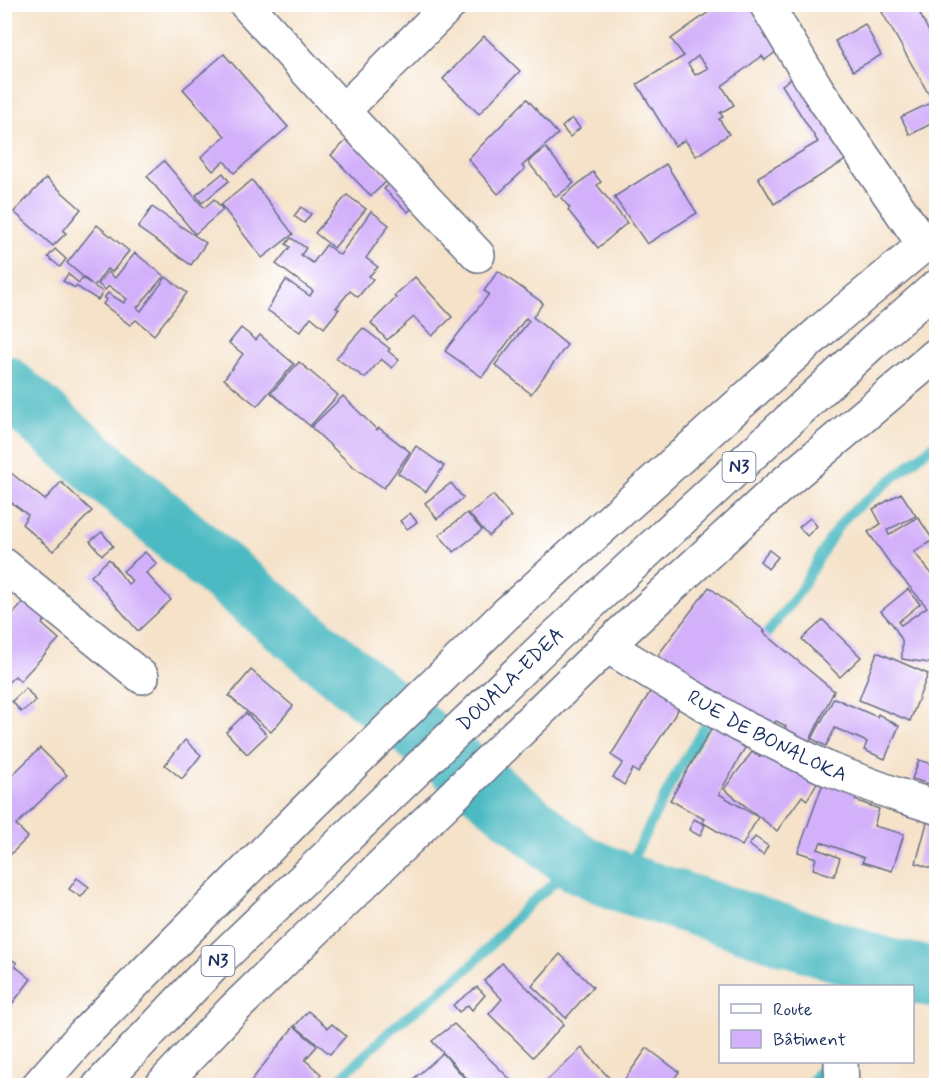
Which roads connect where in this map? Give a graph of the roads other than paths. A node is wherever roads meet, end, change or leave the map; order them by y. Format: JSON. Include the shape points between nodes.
{"nodes":[{"id":1,"x":246,"y":4,"type":"edge"},
{"id":2,"x":450,"y":4,"type":"edge"},
{"id":3,"x":766,"y":4,"type":"edge"},
{"id":4,"x":343,"y":111,"type":"junction"},
{"id":5,"x":930,"y":240,"type":"edge"},
{"id":6,"x":478,"y":255,"type":"dead end"},
{"id":7,"x":936,"y":287,"type":"edge"},
{"id":8,"x":936,"y":355,"type":"edge"},
{"id":9,"x":4,"y":565,"type":"edge"},
{"id":10,"x":607,"y":646,"type":"junction"},
{"id":11,"x":142,"y":677,"type":"dead end"},
{"id":12,"x":936,"y":807,"type":"edge"},
{"id":13,"x":38,"y":1086,"type":"edge"},
{"id":14,"x":99,"y":1086,"type":"edge"},
{"id":15,"x":160,"y":1086,"type":"edge"}],
"edges":[{"from":1,"to":4,"type":"main road"},
{"from":2,"to":4,"type":"main road"},
{"from":3,"to":5,"type":"main road","via":[[817,89]]},
{"from":4,"to":6,"type":"main road"},
{"from":5,"to":13,"type":"main road","via":[[823,329],[505,615],[307,809],[83,1035]]},
{"from":7,"to":14,"type":"main road","name":"DOUALA-EDEA","number":"N3","via":[[543,648],[213,966]]},
{"from":8,"to":10,"type":"main road","via":[[776,490]]},
{"from":9,"to":11,"type":"main road"},
{"from":10,"to":12,"type":"main road","name":"RUE DE BONALOKA","via":[[740,725],[828,769]]},
{"from":10,"to":15,"type":"main road"}]}
